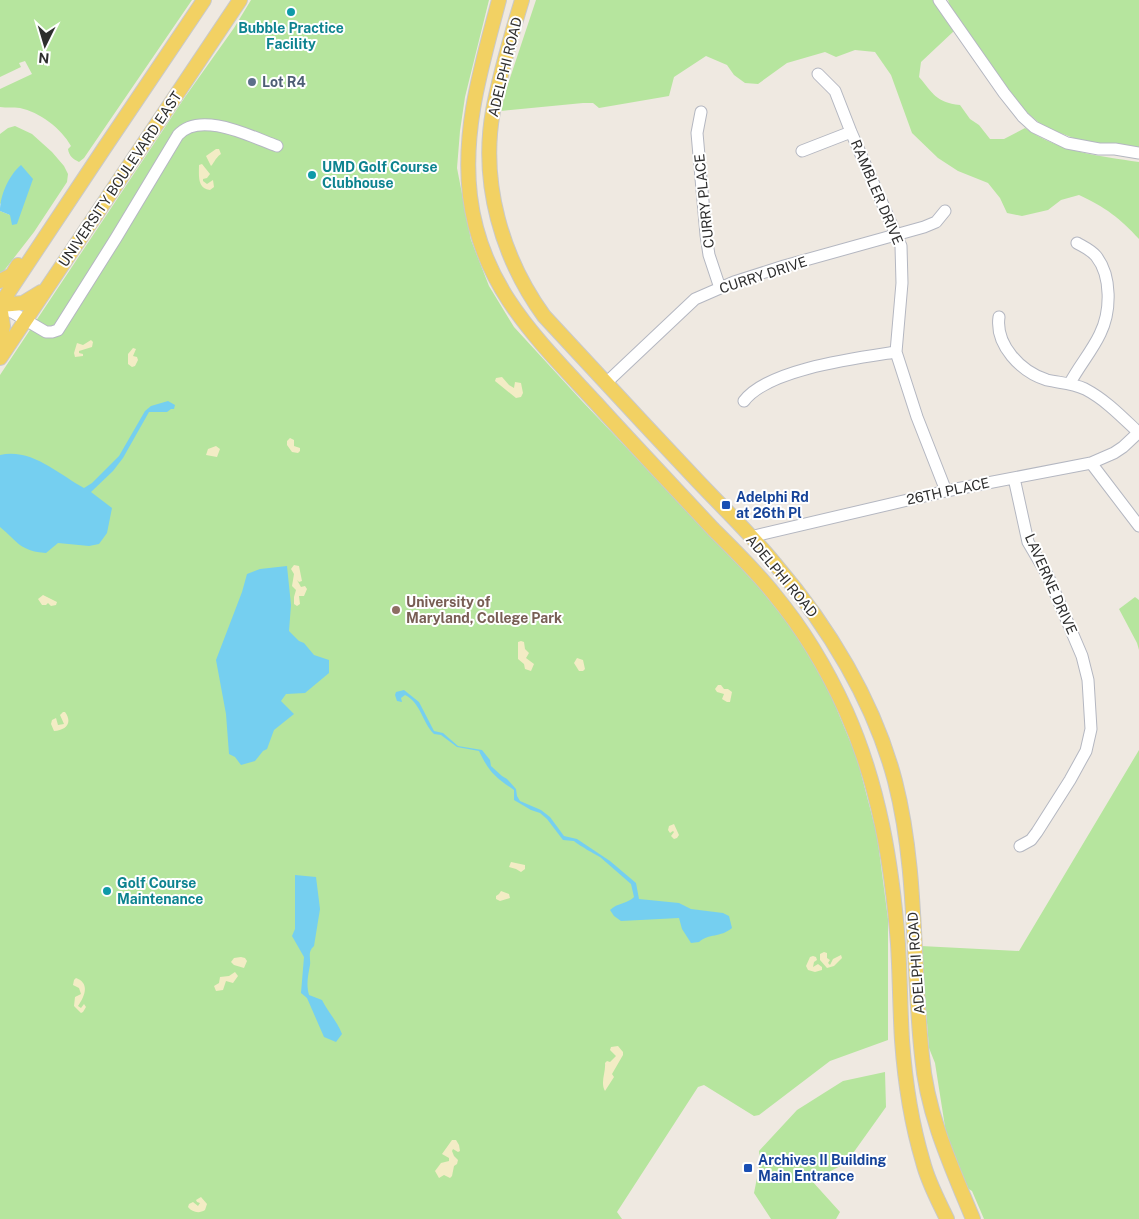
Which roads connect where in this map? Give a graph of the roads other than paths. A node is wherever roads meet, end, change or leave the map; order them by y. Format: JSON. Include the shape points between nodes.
{"nodes":[{"id":1,"x":204,"y":0,"type":"edge"},
{"id":2,"x":240,"y":0,"type":"edge"},
{"id":3,"x":499,"y":0,"type":"edge"},
{"id":4,"x":522,"y":0,"type":"edge"},
{"id":5,"x":939,"y":0,"type":"edge"},
{"id":6,"x":818,"y":74,"type":"dead end"},
{"id":7,"x":701,"y":112,"type":"dead end"},
{"id":8,"x":851,"y":132,"type":"junction"},
{"id":9,"x":277,"y":146,"type":"dead end"},
{"id":10,"x":802,"y":151,"type":"dead end"},
{"id":11,"x":1139,"y":153,"type":"edge"},
{"id":12,"x":944,"y":212,"type":"dead end"},
{"id":13,"x":55,"y":221,"type":"junction"},
{"id":14,"x":896,"y":235,"type":"junction"},
{"id":15,"x":1077,"y":243,"type":"dead end"},
{"id":16,"x":54,"y":277,"type":"junction"},
{"id":17,"x":0,"y":281,"type":"edge"},
{"id":18,"x":720,"y":288,"type":"junction"},
{"id":19,"x":0,"y":305,"type":"edge"},
{"id":20,"x":999,"y":317,"type":"dead end"},
{"id":21,"x":24,"y":320,"type":"junction"},
{"id":22,"x":0,"y":342,"type":"edge"},
{"id":23,"x":896,"y":352,"type":"junction"},
{"id":24,"x":0,"y":358,"type":"edge"},
{"id":25,"x":606,"y":383,"type":"junction"},
{"id":26,"x":1070,"y":383,"type":"junction"},
{"id":27,"x":744,"y":401,"type":"dead end"},
{"id":28,"x":1139,"y":432,"type":"edge"},
{"id":29,"x":1091,"y":464,"type":"junction"},
{"id":30,"x":1014,"y":478,"type":"junction"},
{"id":31,"x":946,"y":491,"type":"junction"},
{"id":32,"x":1139,"y":526,"type":"edge"},
{"id":33,"x":750,"y":537,"type":"junction"},
{"id":34,"x":1020,"y":846,"type":"dead end"},
{"id":35,"x":947,"y":1219,"type":"edge"},
{"id":36,"x":973,"y":1219,"type":"edge"}],
"edges":[{"from":1,"to":13,"type":"main road"},
{"from":2,"to":16,"type":"main road","name":"UNIVERSITY BOULEVARD EAST"},
{"from":3,"to":35,"type":"main road","name":"ADELPHI ROAD","via":[[475,96],[468,143],[472,210],[487,258],[506,298],[542,345],[773,592],[814,649],[847,714],[872,781],[888,854],[909,1101],[923,1164]]},
{"from":4,"to":25,"type":"main road","name":"ADELPHI ROAD","via":[[493,112],[490,165],[494,202],[507,248],[523,286],[544,316]]},
{"from":5,"to":11,"type":"street","via":[[1004,93],[1034,127],[1067,143]]},
{"from":6,"to":8,"type":"street","name":"RAMBLER DRIVE","via":[[835,90]]},
{"from":7,"to":18,"type":"street","name":"CURRY PLACE","via":[[697,133],[706,235]]},
{"from":8,"to":10,"type":"street"},
{"from":8,"to":14,"type":"street","name":"RAMBLER DRIVE"},
{"from":9,"to":21,"type":"street","via":[[216,126],[195,124],[184,129],[62,325],[46,332]]},
{"from":12,"to":14,"type":"street","name":"CURRY DRIVE","via":[[936,222]]},
{"from":13,"to":17,"type":"main road","via":[[42,230],[12,275]]},
{"from":13,"to":19,"type":"main road"},
{"from":14,"to":18,"type":"street","name":"CURRY DRIVE","via":[[784,266]]},
{"from":14,"to":23,"type":"street","name":"RAMBLER DRIVE","via":[[902,246],[903,258]]},
{"from":15,"to":26,"type":"street","via":[[1092,252],[1100,262],[1108,301],[1100,333]]},
{"from":16,"to":19,"type":"main road","via":[[33,298],[17,304]]},
{"from":16,"to":21,"type":"main road","name":"UNIVERSITY BOULEVARD EAST"},
{"from":18,"to":25,"type":"street","name":"CURRY DRIVE","via":[[690,304]]},
{"from":19,"to":21,"type":"street"},
{"from":19,"to":22,"type":"main road","via":[[3,326]]},
{"from":20,"to":26,"type":"street","via":[[1000,338],[1014,359],[1040,377]]},
{"from":21,"to":24,"type":"main road","name":"UNIVERSITY BOULEVARD EAST"},
{"from":23,"to":27,"type":"street","via":[[849,359],[772,380]]},
{"from":23,"to":31,"type":"street","name":"RAMBLER DRIVE"},
{"from":25,"to":33,"type":"main road","name":"ADELPHI ROAD"},
{"from":26,"to":28,"type":"street","via":[[1102,400]]},
{"from":28,"to":29,"type":"street","name":"26TH PLACE","via":[[1114,453]]},
{"from":29,"to":30,"type":"street","name":"26TH PLACE"},
{"from":29,"to":32,"type":"street"},
{"from":30,"to":31,"type":"street","name":"26TH PLACE"},
{"from":30,"to":34,"type":"street","name":"LAVERNE DRIVE","via":[[1028,542],[1048,576],[1082,656],[1088,680],[1092,728],[1086,751],[1070,780],[1031,840]]},
{"from":31,"to":33,"type":"street","name":"26TH PLACE"},
{"from":33,"to":36,"type":"main road","name":"ADELPHI ROAD","via":[[775,563],[821,622],[874,721],[888,761],[901,810],[908,855],[922,1057],[937,1129]]}]}
